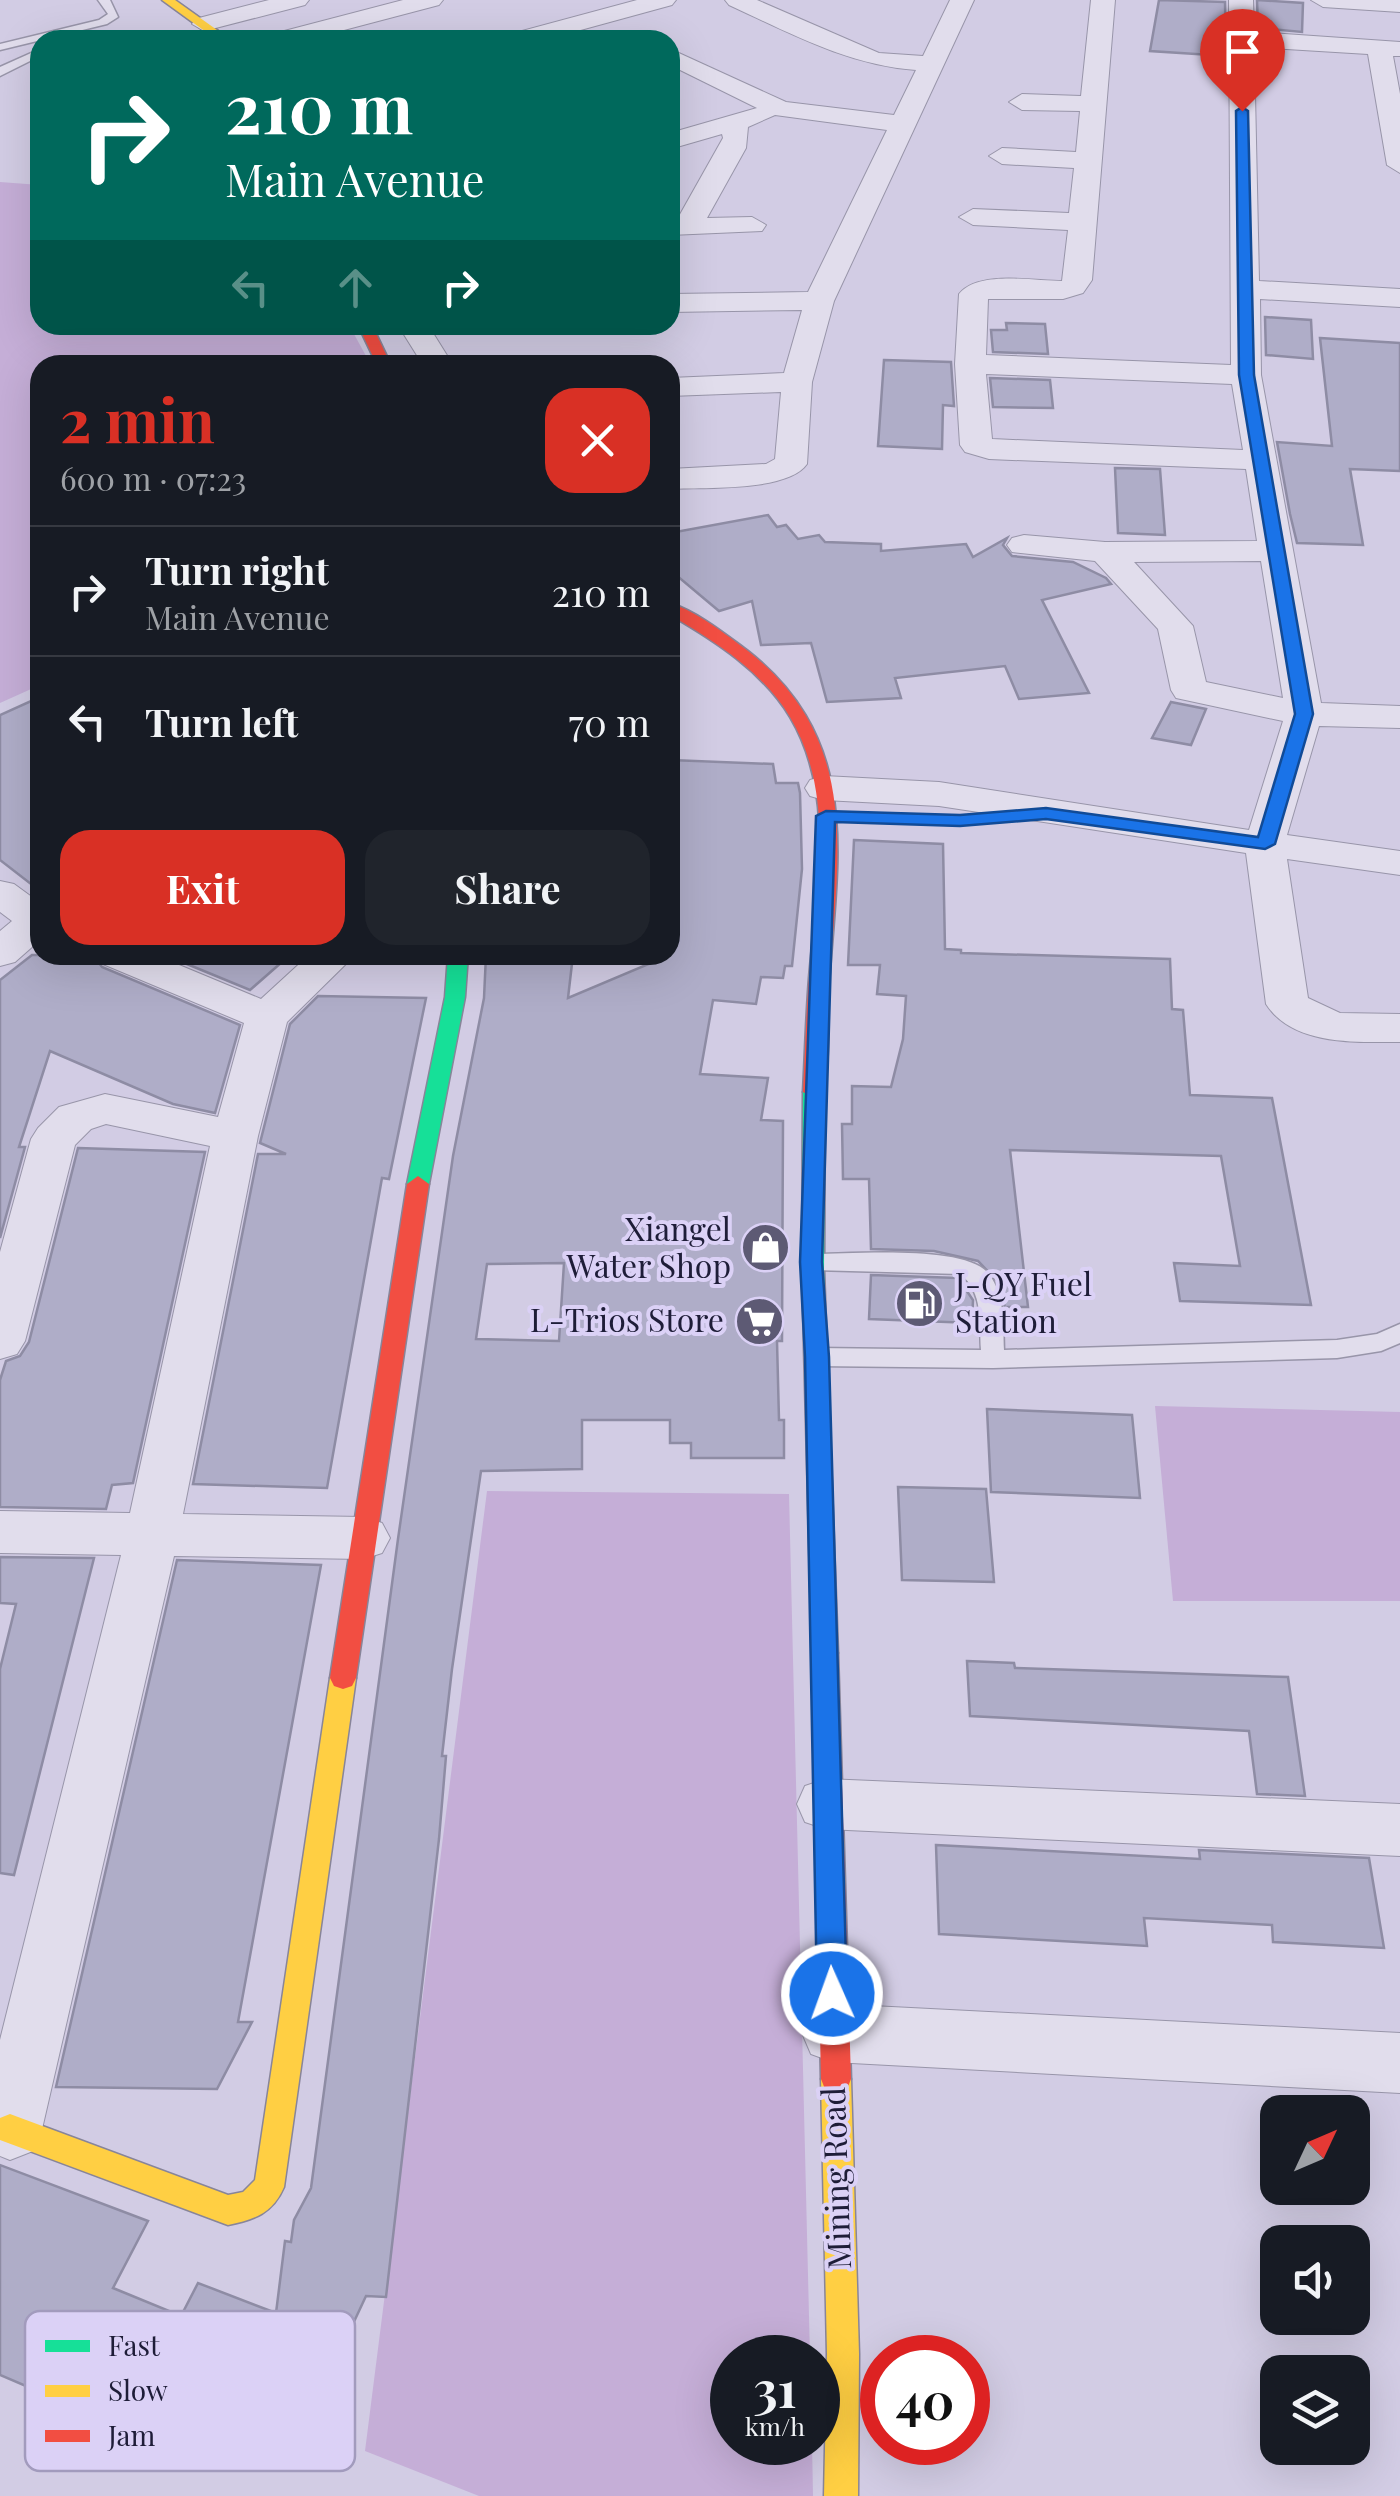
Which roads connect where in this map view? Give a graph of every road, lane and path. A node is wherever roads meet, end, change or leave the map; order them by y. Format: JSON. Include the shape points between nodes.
{"nodes":[{"id":1,"x":104,"y":0,"type":"edge"},
{"id":2,"x":234,"y":0,"type":"edge"},
{"id":3,"x":297,"y":0,"type":"edge"},
{"id":4,"x":431,"y":0,"type":"edge"},
{"id":5,"x":556,"y":0,"type":"edge"},
{"id":6,"x":664,"y":0,"type":"edge"},
{"id":7,"x":737,"y":0,"type":"edge"},
{"id":8,"x":962,"y":0,"type":"edge"},
{"id":9,"x":1102,"y":0,"type":"edge"},
{"id":10,"x":1241,"y":0,"type":"edge"},
{"id":11,"x":1322,"y":0,"type":"edge"},
{"id":12,"x":1390,"y":3,"type":"edge"},
{"id":13,"x":252,"y":5,"type":"edge"},
{"id":14,"x":186,"y":12,"type":"edge"},
{"id":15,"x":594,"y":19,"type":"junction"},
{"id":16,"x":72,"y":30,"type":"edge"},
{"id":17,"x":211,"y":30,"type":"edge"},
{"id":18,"x":316,"y":30,"type":"edge"},
{"id":19,"x":553,"y":30,"type":"edge"},
{"id":20,"x":618,"y":30,"type":"edge"},
{"id":21,"x":1241,"y":40,"type":"junction"},
{"id":22,"x":28,"y":41,"type":"edge"},
{"id":23,"x":0,"y":47,"type":"edge"},
{"id":24,"x":1390,"y":49,"type":"edge"},
{"id":25,"x":30,"y":57,"type":"edge"},
{"id":26,"x":680,"y":64,"type":"edge"},
{"id":27,"x":929,"y":64,"type":"junction"},
{"id":28,"x":0,"y":72,"type":"edge"},
{"id":29,"x":1022,"y":102,"type":"dead end"},
{"id":30,"x":1093,"y":104,"type":"junction"},
{"id":31,"x":780,"y":109,"type":"junction"},
{"id":32,"x":734,"y":123,"type":"junction"},
{"id":33,"x":905,"y":124,"type":"junction"},
{"id":34,"x":680,"y":138,"type":"edge"},
{"id":35,"x":1002,"y":156,"type":"dead end"},
{"id":36,"x":1088,"y":161,"type":"junction"},
{"id":37,"x":1400,"y":165,"type":"edge"},
{"id":38,"x":973,"y":217,"type":"dead end"},
{"id":39,"x":1082,"y":222,"type":"junction"},
{"id":40,"x":680,"y":225,"type":"edge"},
{"id":41,"x":752,"y":225,"type":"dead end"},
{"id":42,"x":680,"y":226,"type":"edge"},
{"id":43,"x":1246,"y":289,"type":"junction"},
{"id":44,"x":1400,"y":298,"type":"edge"},
{"id":45,"x":818,"y":300,"type":"junction"},
{"id":46,"x":680,"y":303,"type":"edge"},
{"id":47,"x":970,"y":364,"type":"junction"},
{"id":48,"x":1246,"y":375,"type":"junction"},
{"id":49,"x":797,"y":382,"type":"junction"},
{"id":50,"x":680,"y":387,"type":"edge"},
{"id":51,"x":1258,"y":460,"type":"junction"},
{"id":52,"x":680,"y":478,"type":"edge"},
{"id":53,"x":1024,"y":545,"type":"dead end"},
{"id":54,"x":1105,"y":552,"type":"junction"},
{"id":55,"x":1276,"y":552,"type":"junction"},
{"id":56,"x":680,"y":614,"type":"edge"},
{"id":57,"x":1304,"y":714,"type":"junction"},
{"id":58,"x":1400,"y":717,"type":"edge"},
{"id":59,"x":824,"y":802,"type":"junction"},
{"id":60,"x":1265,"y":844,"type":"junction"},
{"id":61,"x":1400,"y":863,"type":"edge"},
{"id":62,"x":0,"y":893,"type":"edge"},
{"id":63,"x":30,"y":915,"type":"edge"},
{"id":64,"x":30,"y":928,"type":"edge"},
{"id":65,"x":0,"y":953,"type":"edge"},
{"id":66,"x":142,"y":965,"type":"edge"},
{"id":67,"x":323,"y":965,"type":"edge"},
{"id":68,"x":457,"y":965,"type":"edge"},
{"id":69,"x":266,"y":1017,"type":"junction"},
{"id":70,"x":1400,"y":1028,"type":"edge"},
{"id":71,"x":235,"y":1136,"type":"junction"},
{"id":72,"x":811,"y":1262,"type":"junction"},
{"id":73,"x":1400,"y":1333,"type":"edge"},
{"id":74,"x":0,"y":1340,"type":"edge"},
{"id":75,"x":817,"y":1357,"type":"junction"},
{"id":76,"x":993,"y":1359,"type":"junction"},
{"id":77,"x":0,"y":1532,"type":"edge"},
{"id":78,"x":152,"y":1535,"type":"junction"},
{"id":79,"x":363,"y":1538,"type":"junction"},
{"id":80,"x":826,"y":1804,"type":"junction"},
{"id":81,"x":1400,"y":1830,"type":"edge"},
{"id":82,"x":833,"y":2033,"type":"junction"},
{"id":83,"x":1400,"y":2063,"type":"edge"},
{"id":84,"x":5,"y":2127,"type":"edge"},
{"id":85,"x":841,"y":2496,"type":"edge"}],
"edges":[{"from":1,"to":16,"type":"lane","via":[[114,15]]},
{"from":2,"to":14,"type":"street"},
{"from":3,"to":13,"type":"street"},
{"from":4,"to":18,"type":"street"},
{"from":5,"to":15,"type":"street"},
{"from":6,"to":15,"type":"street"},
{"from":7,"to":27,"type":"street","via":[[858,54]]},
{"from":8,"to":27,"type":"street"},
{"from":9,"to":30,"type":"street"},
{"from":10,"to":21,"type":"street"},
{"from":11,"to":12,"type":"street"},
{"from":13,"to":14,"type":"street"},
{"from":14,"to":17,"type":"street"},
{"from":15,"to":19,"type":"street"},
{"from":15,"to":20,"type":"street"},
{"from":21,"to":24,"type":"street"},
{"from":21,"to":43,"type":"street"},
{"from":22,"to":23,"type":"lane"},
{"from":24,"to":37,"type":"street"},
{"from":25,"to":28,"type":"lane"},
{"from":26,"to":31,"type":"street"},
{"from":27,"to":33,"type":"street"},
{"from":29,"to":30,"type":"street"},
{"from":30,"to":36,"type":"street"},
{"from":31,"to":32,"type":"street"},
{"from":31,"to":33,"type":"street"},
{"from":32,"to":34,"type":"street"},
{"from":32,"to":40,"type":"street","via":[[733,148]]},
{"from":33,"to":45,"type":"street"},
{"from":35,"to":36,"type":"street"},
{"from":36,"to":39,"type":"street"},
{"from":38,"to":39,"type":"street"},
{"from":39,"to":47,"type":"street","via":[[1073,287],[974,294]]},
{"from":41,"to":42,"type":"street"},
{"from":43,"to":44,"type":"street"},
{"from":43,"to":48,"type":"street"},
{"from":45,"to":46,"type":"street"},
{"from":45,"to":49,"type":"street"},
{"from":47,"to":48,"type":"street"},
{"from":47,"to":51,"type":"street","via":[[976,445],[982,448]]},
{"from":48,"to":51,"type":"street"},
{"from":49,"to":50,"type":"street"},
{"from":49,"to":52,"type":"street","via":[[791,464],[773,473]]},
{"from":51,"to":55,"type":"street"},
{"from":53,"to":54,"type":"street"},
{"from":54,"to":55,"type":"street"},
{"from":54,"to":57,"type":"street","via":[[1175,626],[1188,690]]},
{"from":55,"to":57,"type":"street"},
{"from":56,"to":59,"type":"street","name":"Mining Road","via":[[728,643],[797,714],[818,754]]},
{"from":57,"to":58,"type":"street"},
{"from":57,"to":60,"type":"street"},
{"from":59,"to":60,"type":"street","via":[[960,821],[1046,814]]},
{"from":59,"to":72,"type":"street","name":"Mining Road"},
{"from":60,"to":61,"type":"street"},
{"from":60,"to":70,"type":"street","via":[[1287,1004],[1323,1026]]},
{"from":62,"to":63,"type":"street"},
{"from":64,"to":65,"type":"street"},
{"from":66,"to":69,"type":"street"},
{"from":67,"to":69,"type":"street"},
{"from":68,"to":79,"type":"street"},
{"from":69,"to":71,"type":"street"},
{"from":71,"to":74,"type":"street","via":[[105,1109],[75,1118],[54,1140]]},
{"from":71,"to":78,"type":"street"},
{"from":72,"to":75,"type":"street","name":"Mining Road"},
{"from":72,"to":76,"type":"lane","via":[[974,1270],[986,1283]]},
{"from":73,"to":76,"type":"lane","via":[[1337,1349]]},
{"from":75,"to":76,"type":"lane"},
{"from":75,"to":80,"type":"street","name":"Mining Road"},
{"from":77,"to":78,"type":"street"},
{"from":78,"to":79,"type":"street"},
{"from":78,"to":84,"type":"street"},
{"from":79,"to":84,"type":"street","via":[[269,2187],[251,2205],[228,2210]]},
{"from":80,"to":81,"type":"street"},
{"from":80,"to":82,"type":"street","name":"Mining Road"},
{"from":82,"to":83,"type":"street"},
{"from":82,"to":85,"type":"street","name":"Mining Road"}]}
